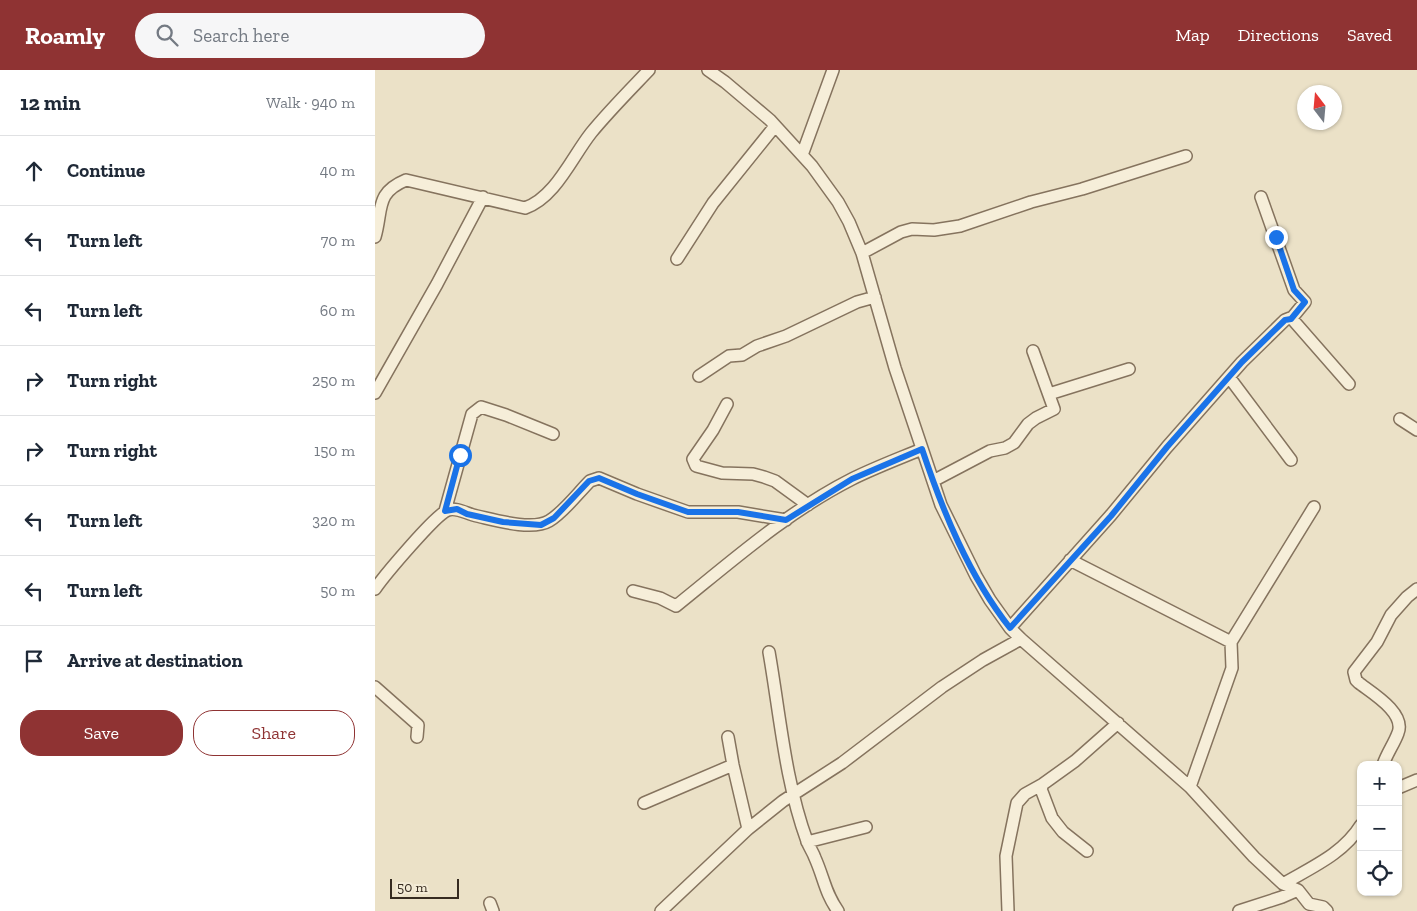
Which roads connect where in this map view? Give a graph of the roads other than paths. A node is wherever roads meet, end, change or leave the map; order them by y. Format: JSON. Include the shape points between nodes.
{"nodes":[{"id":1,"x":649,"y":70,"type":"edge"},
{"id":2,"x":708,"y":70,"type":"edge"},
{"id":3,"x":833,"y":70,"type":"edge"},
{"id":4,"x":775,"y":126,"type":"junction"},
{"id":5,"x":802,"y":155,"type":"junction"},
{"id":6,"x":1186,"y":156,"type":"dead end"},
{"id":7,"x":379,"y":192,"type":"edge"},
{"id":8,"x":483,"y":197,"type":"junction"},
{"id":9,"x":1261,"y":197,"type":"dead end"},
{"id":10,"x":375,"y":237,"type":"edge"},
{"id":11,"x":863,"y":253,"type":"junction"},
{"id":12,"x":677,"y":259,"type":"dead end"},
{"id":13,"x":875,"y":297,"type":"junction"},
{"id":14,"x":1291,"y":319,"type":"junction"},
{"id":15,"x":1033,"y":352,"type":"dead end"},
{"id":16,"x":1129,"y":369,"type":"dead end"},
{"id":17,"x":699,"y":376,"type":"dead end"},
{"id":18,"x":1229,"y":377,"type":"junction"},
{"id":19,"x":1349,"y":384,"type":"dead end"},
{"id":20,"x":375,"y":393,"type":"edge"},
{"id":21,"x":1049,"y":394,"type":"junction"},
{"id":22,"x":727,"y":404,"type":"dead end"},
{"id":23,"x":1400,"y":418,"type":"dead end"},
{"id":24,"x":1417,"y":430,"type":"edge"},
{"id":25,"x":553,"y":434,"type":"dead end"},
{"id":26,"x":922,"y":449,"type":"junction"},
{"id":27,"x":1291,"y":460,"type":"dead end"},
{"id":28,"x":933,"y":481,"type":"junction"},
{"id":29,"x":808,"y":505,"type":"junction"},
{"id":30,"x":1314,"y":507,"type":"dead end"},
{"id":31,"x":445,"y":511,"type":"junction"},
{"id":32,"x":786,"y":520,"type":"junction"},
{"id":33,"x":1070,"y":560,"type":"junction"},
{"id":34,"x":1417,"y":589,"type":"edge"},
{"id":35,"x":375,"y":590,"type":"edge"},
{"id":36,"x":633,"y":591,"type":"dead end"},
{"id":37,"x":1010,"y":628,"type":"junction"},
{"id":38,"x":1021,"y":639,"type":"junction"},
{"id":39,"x":1231,"y":642,"type":"junction"},
{"id":40,"x":769,"y":652,"type":"dead end"},
{"id":41,"x":375,"y":686,"type":"edge"},
{"id":42,"x":1118,"y":723,"type":"junction"},
{"id":43,"x":417,"y":737,"type":"dead end"},
{"id":44,"x":728,"y":737,"type":"dead end"},
{"id":45,"x":1385,"y":761,"type":"edge"},
{"id":46,"x":733,"y":765,"type":"junction"},
{"id":47,"x":1417,"y":780,"type":"edge"},
{"id":48,"x":1043,"y":784,"type":"junction"},
{"id":49,"x":1402,"y":786,"type":"edge"},
{"id":50,"x":1190,"y":787,"type":"junction"},
{"id":51,"x":794,"y":794,"type":"junction"},
{"id":52,"x":644,"y":803,"type":"dead end"},
{"id":53,"x":866,"y":827,"type":"dead end"},
{"id":54,"x":748,"y":828,"type":"junction"},
{"id":55,"x":1357,"y":830,"type":"edge"},
{"id":56,"x":807,"y":842,"type":"junction"},
{"id":57,"x":1087,"y":851,"type":"dead end"},
{"id":58,"x":1283,"y":884,"type":"junction"},
{"id":59,"x":1297,"y":890,"type":"junction"},
{"id":60,"x":661,"y":911,"type":"edge"},
{"id":61,"x":838,"y":911,"type":"edge"},
{"id":62,"x":1008,"y":911,"type":"edge"},
{"id":63,"x":1239,"y":911,"type":"edge"},
{"id":64,"x":1327,"y":911,"type":"edge"}],
"edges":[{"from":1,"to":8,"type":"street","via":[[591,133],[551,189],[534,205],[525,208]]},
{"from":2,"to":4,"type":"street"},
{"from":3,"to":5,"type":"street"},
{"from":4,"to":5,"type":"street"},
{"from":4,"to":12,"type":"street","via":[[713,203]]},
{"from":5,"to":11,"type":"street","via":[[838,202]]},
{"from":6,"to":11,"type":"street","via":[[959,226],[934,230],[912,228]]},
{"from":7,"to":8,"type":"street","via":[[406,180]]},
{"from":7,"to":10,"type":"street"},
{"from":8,"to":20,"type":"street"},
{"from":9,"to":14,"type":"street","via":[[1294,290],[1305,302]]},
{"from":11,"to":13,"type":"street"},
{"from":13,"to":17,"type":"street","via":[[857,302],[742,355],[729,356]]},
{"from":13,"to":26,"type":"street"},
{"from":14,"to":18,"type":"street","via":[[1285,320]]},
{"from":14,"to":19,"type":"street"},
{"from":15,"to":21,"type":"street"},
{"from":16,"to":21,"type":"street"},
{"from":18,"to":27,"type":"street"},
{"from":18,"to":33,"type":"street"},
{"from":21,"to":28,"type":"street","via":[[1054,409],[1028,424],[1014,443],[990,451]]},
{"from":22,"to":29,"type":"street","via":[[693,459],[695,466],[722,473],[753,474],[775,481]]},
{"from":23,"to":24,"type":"street"},
{"from":25,"to":31,"type":"street","via":[[481,407],[472,414]]},
{"from":26,"to":28,"type":"street"},
{"from":26,"to":29,"type":"street","via":[[852,479]]},
{"from":28,"to":37,"type":"street","via":[[941,505],[976,576]]},
{"from":29,"to":32,"type":"street"},
{"from":30,"to":39,"type":"street"},
{"from":31,"to":32,"type":"street","via":[[457,509],[503,522],[541,525],[554,518],[589,481],[599,478],[688,512],[738,512]]},
{"from":31,"to":35,"type":"street"},
{"from":32,"to":36,"type":"street","via":[[676,606]]},
{"from":33,"to":37,"type":"street"},
{"from":33,"to":39,"type":"street"},
{"from":34,"to":45,"type":"street","via":[[1391,615],[1377,642],[1354,672],[1356,680],[1394,712],[1399,723],[1398,733]]},
{"from":37,"to":38,"type":"street"},
{"from":38,"to":42,"type":"street"},
{"from":38,"to":51,"type":"street","via":[[942,687]]},
{"from":39,"to":50,"type":"street","via":[[1232,668]]},
{"from":40,"to":51,"type":"street"},
{"from":41,"to":43,"type":"street","via":[[418,725]]},
{"from":42,"to":48,"type":"street"},
{"from":42,"to":50,"type":"street"},
{"from":44,"to":46,"type":"street"},
{"from":46,"to":52,"type":"street"},
{"from":46,"to":54,"type":"street"},
{"from":47,"to":49,"type":"street"},
{"from":48,"to":57,"type":"street","via":[[1042,795],[1052,818],[1063,832]]},
{"from":48,"to":62,"type":"street","via":[[1025,794],[1017,803],[1006,856]]},
{"from":50,"to":58,"type":"street"},
{"from":51,"to":54,"type":"street"},
{"from":51,"to":56,"type":"street"},
{"from":53,"to":56,"type":"street"},
{"from":54,"to":60,"type":"street"},
{"from":55,"to":58,"type":"street","via":[[1337,852]]},
{"from":56,"to":61,"type":"street","via":[[829,898]]},
{"from":58,"to":59,"type":"street"},
{"from":59,"to":63,"type":"street"},
{"from":59,"to":64,"type":"street","via":[[1309,904]]}]}
